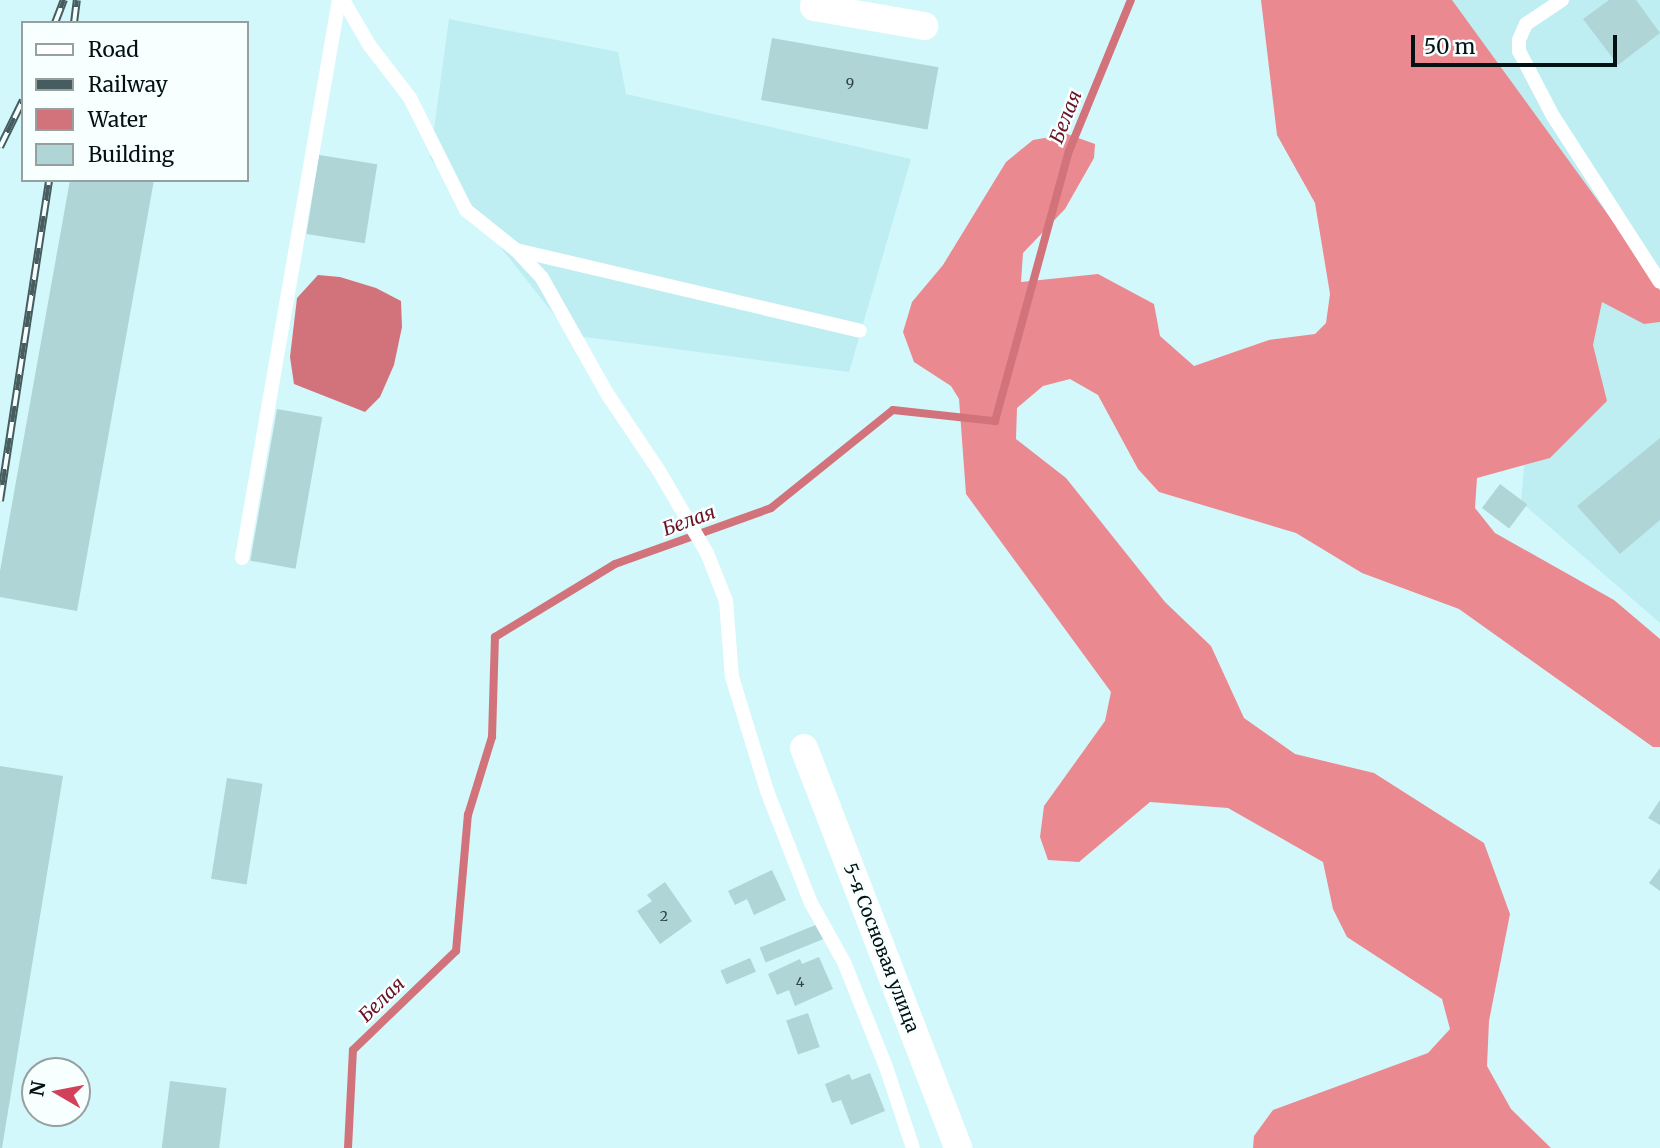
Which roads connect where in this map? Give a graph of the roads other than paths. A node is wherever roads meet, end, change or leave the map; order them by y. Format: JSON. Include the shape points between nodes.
{"nodes":[{"id":1,"x":341,"y":0,"type":"edge"},
{"id":2,"x":815,"y":0,"type":"edge"},
{"id":3,"x":1562,"y":0,"type":"edge"},
{"id":4,"x":923,"y":26,"type":"dead end"},
{"id":5,"x":516,"y":250,"type":"junction"},
{"id":6,"x":1660,"y":282,"type":"edge"},
{"id":7,"x":860,"y":331,"type":"dead end"},
{"id":8,"x":242,"y":558,"type":"dead end"},
{"id":9,"x":804,"y":748,"type":"dead end"},
{"id":10,"x":913,"y":1148,"type":"edge"},
{"id":11,"x":958,"y":1148,"type":"edge"}],
"edges":[{"from":1,"to":5,"type":"lane","via":[[410,98],[466,210]]},
{"from":1,"to":8,"type":"lane"},
{"from":2,"to":4,"type":"street","via":[[814,7]]},
{"from":3,"to":6,"type":"lane","via":[[1526,24],[1520,51],[1553,116]]},
{"from":5,"to":7,"type":"lane"},
{"from":5,"to":10,"type":"lane","via":[[542,278],[608,395],[707,553],[726,601],[732,677],[767,791],[811,903],[844,962]]},
{"from":9,"to":11,"type":"street","name":"5-я Сосновая улица"}]}
